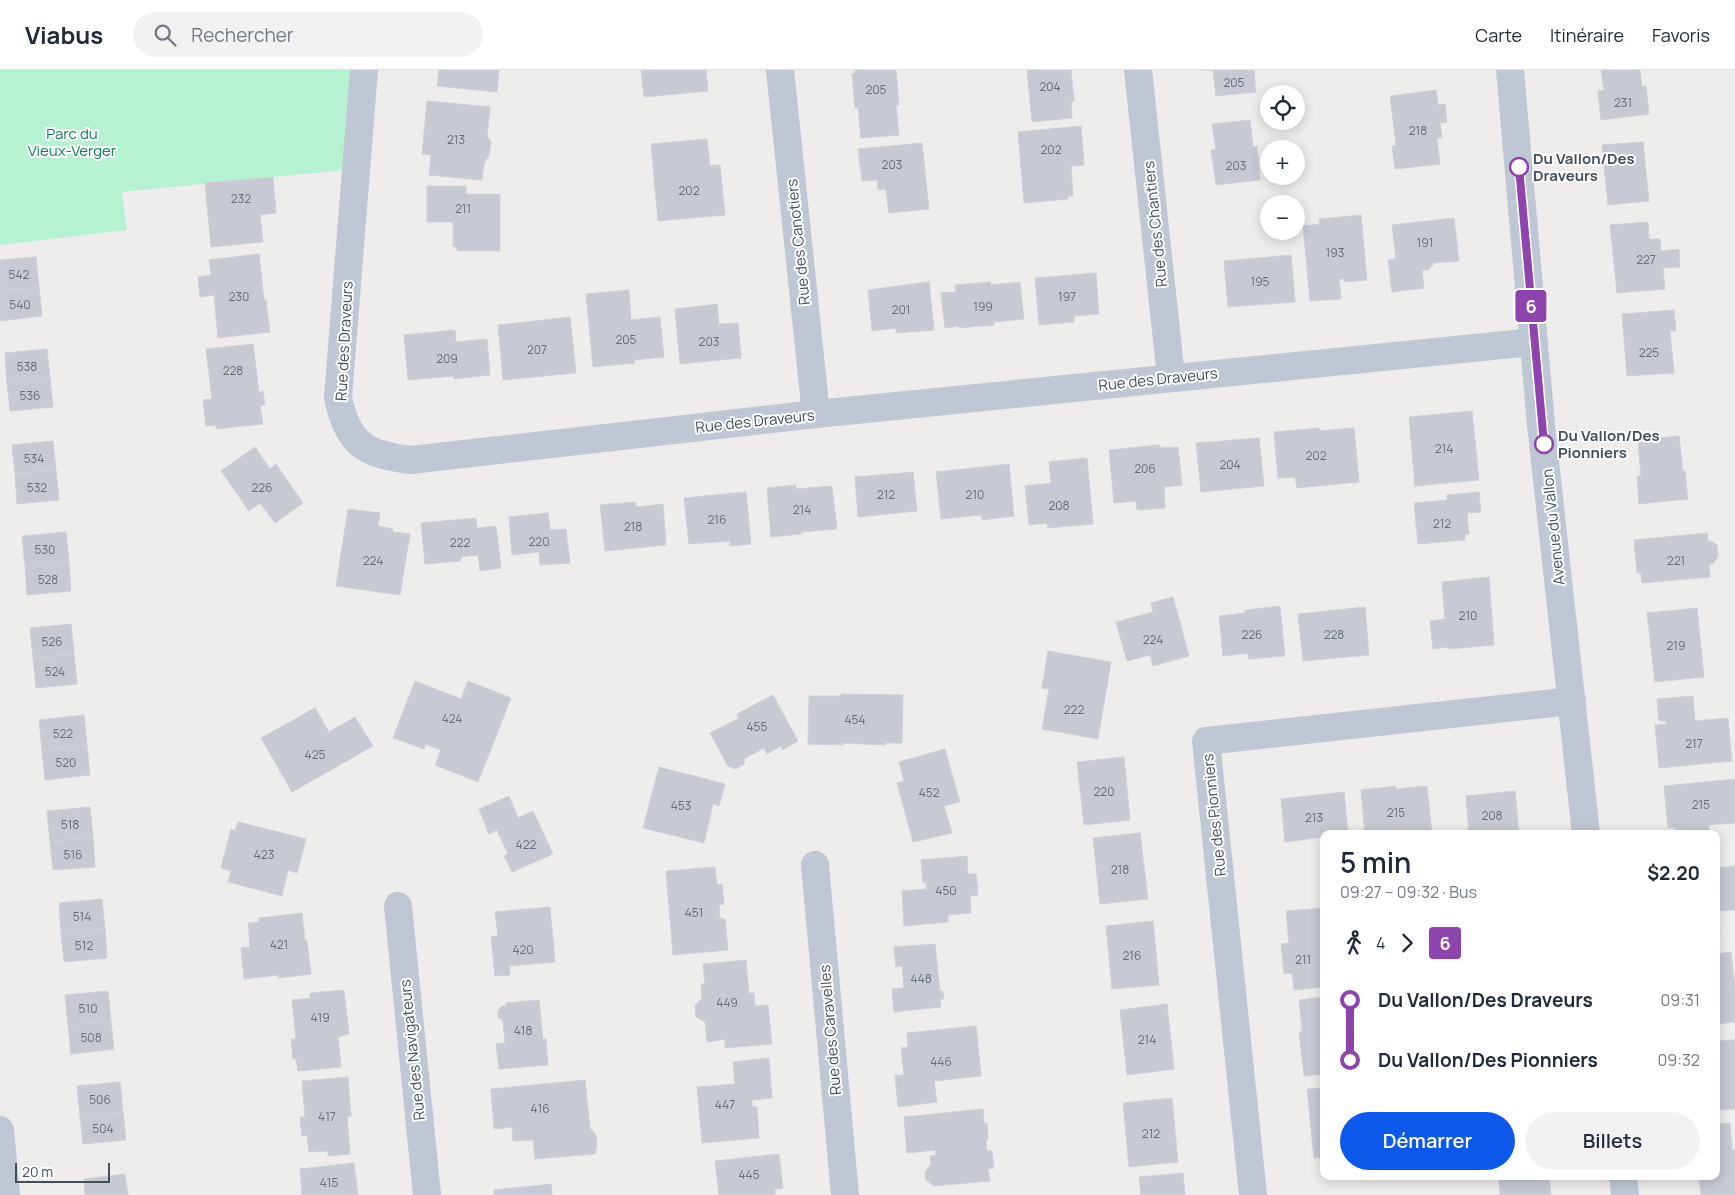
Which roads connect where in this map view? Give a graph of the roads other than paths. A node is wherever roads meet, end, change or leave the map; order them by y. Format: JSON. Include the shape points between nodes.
{"nodes":[{"id":1,"x":364,"y":70,"type":"edge"},
{"id":2,"x":780,"y":70,"type":"edge"},
{"id":3,"x":1138,"y":70,"type":"edge"},
{"id":4,"x":1510,"y":70,"type":"edge"},
{"id":5,"x":1534,"y":342,"type":"junction"},
{"id":6,"x":1171,"y":377,"type":"junction"},
{"id":7,"x":816,"y":414,"type":"junction"},
{"id":8,"x":1572,"y":701,"type":"junction"},
{"id":9,"x":1586,"y":830,"type":"edge"},
{"id":10,"x":815,"y":865,"type":"dead end"},
{"id":11,"x":398,"y":906,"type":"dead end"},
{"id":12,"x":0,"y":1130,"type":"edge"},
{"id":13,"x":1623,"y":1180,"type":"edge"},
{"id":14,"x":6,"y":1195,"type":"edge"},
{"id":15,"x":427,"y":1195,"type":"edge"},
{"id":16,"x":845,"y":1195,"type":"edge"},
{"id":17,"x":1253,"y":1195,"type":"edge"},
{"id":18,"x":1625,"y":1195,"type":"edge"}],
"edges":[{"from":1,"to":7,"type":"street","name":"Rue des Draveurs","via":[[338,397],[342,419],[353,437],[368,450],[390,458],[411,460]]},
{"from":2,"to":7,"type":"street","name":"Rue des Canotiers"},
{"from":3,"to":6,"type":"street","name":"Rue des Chantiers"},
{"from":4,"to":5,"type":"street","name":"Avenue du Vallon"},
{"from":5,"to":6,"type":"street","name":"Rue des Draveurs"},
{"from":5,"to":8,"type":"street","name":"Avenue du Vallon"},
{"from":6,"to":7,"type":"street","name":"Rue des Draveurs"},
{"from":8,"to":9,"type":"street","name":"Avenue du Vallon"},
{"from":8,"to":17,"type":"street","name":"Rue des Pionniers","via":[[1206,741]]},
{"from":10,"to":16,"type":"street","name":"Rue des Caravelles"},
{"from":11,"to":15,"type":"street","name":"Rue des Navigateurs"},
{"from":12,"to":14,"type":"street"},
{"from":13,"to":18,"type":"street"}]}
